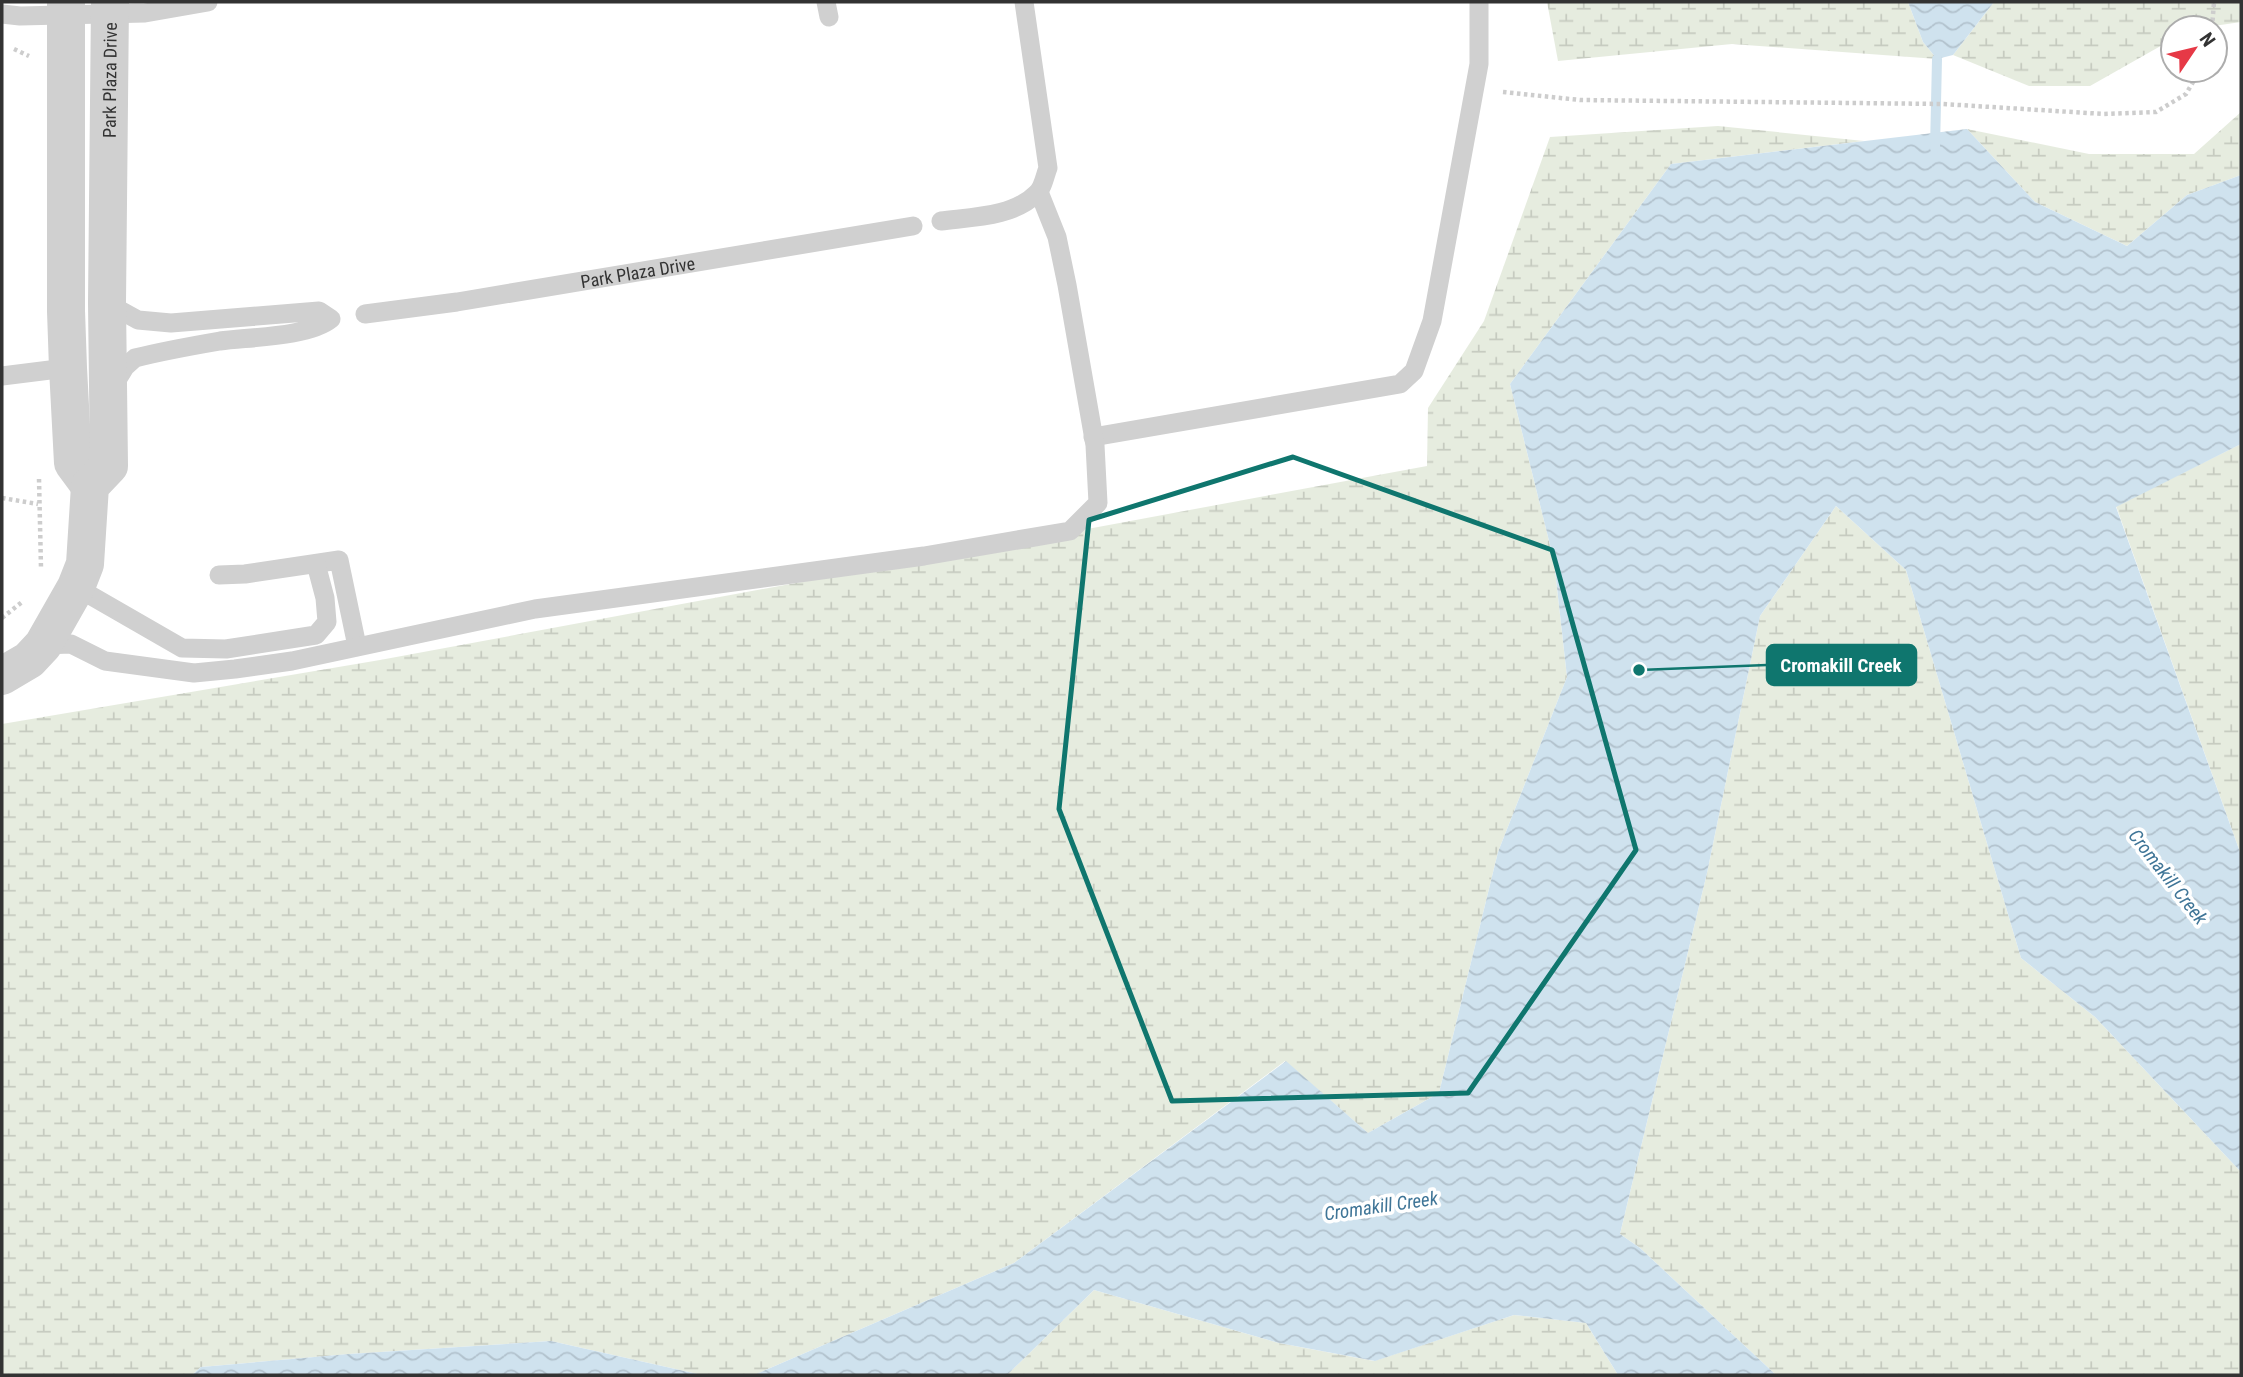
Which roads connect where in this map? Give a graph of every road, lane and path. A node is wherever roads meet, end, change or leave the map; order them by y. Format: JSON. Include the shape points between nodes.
{"nodes":[{"id":1,"x":208,"y":2,"type":"edge"},
{"id":2,"x":1024,"y":2,"type":"edge"},
{"id":3,"x":1479,"y":2,"type":"edge"},
{"id":4,"x":110,"y":7,"type":"edge"},
{"id":5,"x":66,"y":8,"type":"edge"},
{"id":6,"x":2,"y":14,"type":"edge"},
{"id":7,"x":2192,"y":84,"type":"edge"},
{"id":8,"x":1474,"y":89,"type":"junction"},
{"id":9,"x":1039,"y":192,"type":"junction"},
{"id":10,"x":942,"y":221,"type":"dead end"},
{"id":11,"x":913,"y":226,"type":"dead end"},
{"id":12,"x":107,"y":303,"type":"junction"},
{"id":13,"x":365,"y":314,"type":"dead end"},
{"id":14,"x":68,"y":368,"type":"junction"},
{"id":15,"x":2,"y":376,"type":"edge"},
{"id":16,"x":108,"y":379,"type":"junction"},
{"id":17,"x":1093,"y":437,"type":"junction"},
{"id":18,"x":90,"y":486,"type":"junction"},
{"id":19,"x":2,"y":498,"type":"edge"},
{"id":20,"x":316,"y":564,"type":"junction"},
{"id":21,"x":219,"y":575,"type":"dead end"},
{"id":22,"x":58,"y":582,"type":"junction"},
{"id":23,"x":27,"y":596,"type":"dead end"},
{"id":24,"x":2,"y":618,"type":"edge"},
{"id":25,"x":327,"y":622,"type":"junction"},
{"id":26,"x":43,"y":645,"type":"junction"},
{"id":27,"x":357,"y":646,"type":"junction"},
{"id":28,"x":2,"y":676,"type":"edge"}],
"edges":[{"from":1,"to":4,"type":"lane","via":[[145,13]]},
{"from":2,"to":9,"type":"lane","via":[[1048,168]]},
{"from":3,"to":8,"type":"lane","via":[[1479,64]]},
{"from":4,"to":5,"type":"lane"},
{"from":4,"to":12,"type":"street","name":"Park Plaza Drive"},
{"from":5,"to":6,"type":"lane"},
{"from":5,"to":14,"type":"street"},
{"from":7,"to":8,"type":"path","via":[[2186,94],[2156,112],[2104,114],[1943,104],[1580,100]]},
{"from":8,"to":17,"type":"lane","via":[[1432,321],[1414,371],[1400,384]]},
{"from":9,"to":10,"type":"lane","via":[[1018,207]]},
{"from":9,"to":17,"type":"lane","via":[[1057,237]]},
{"from":11,"to":13,"type":"lane","name":"Park Plaza Drive"},
{"from":12,"to":16,"type":"street","name":"Park Plaza Drive"},
{"from":12,"to":16,"type":"lane","via":[[138,320],[171,323],[319,311],[331,319],[305,331],[135,358]]},
{"from":14,"to":15,"type":"lane"},
{"from":14,"to":16,"type":"lane"},
{"from":14,"to":18,"type":"street","via":[[73,463]]},
{"from":16,"to":18,"type":"street","name":"Park Plaza Drive","via":[[108,466]]},
{"from":17,"to":27,"type":"lane","via":[[1098,503],[1070,531],[923,556],[535,609]]},
{"from":18,"to":22,"type":"street","name":"Park Plaza Drive","via":[[85,564]]},
{"from":19,"to":22,"type":"path","via":[[38,504],[42,542]]},
{"from":20,"to":21,"type":"lane"},
{"from":20,"to":25,"type":"lane"},
{"from":20,"to":27,"type":"lane","via":[[339,560]]},
{"from":22,"to":25,"type":"lane","via":[[182,648],[226,649],[316,635]]},
{"from":22,"to":26,"type":"street","name":"Park Plaza Drive"},
{"from":23,"to":24,"type":"path"},
{"from":25,"to":27,"type":"lane"},
{"from":26,"to":27,"type":"lane","via":[[71,644],[106,661],[194,673],[292,661]]},
{"from":26,"to":28,"type":"street","name":"Park Plaza Drive","via":[[29,660]]}]}
